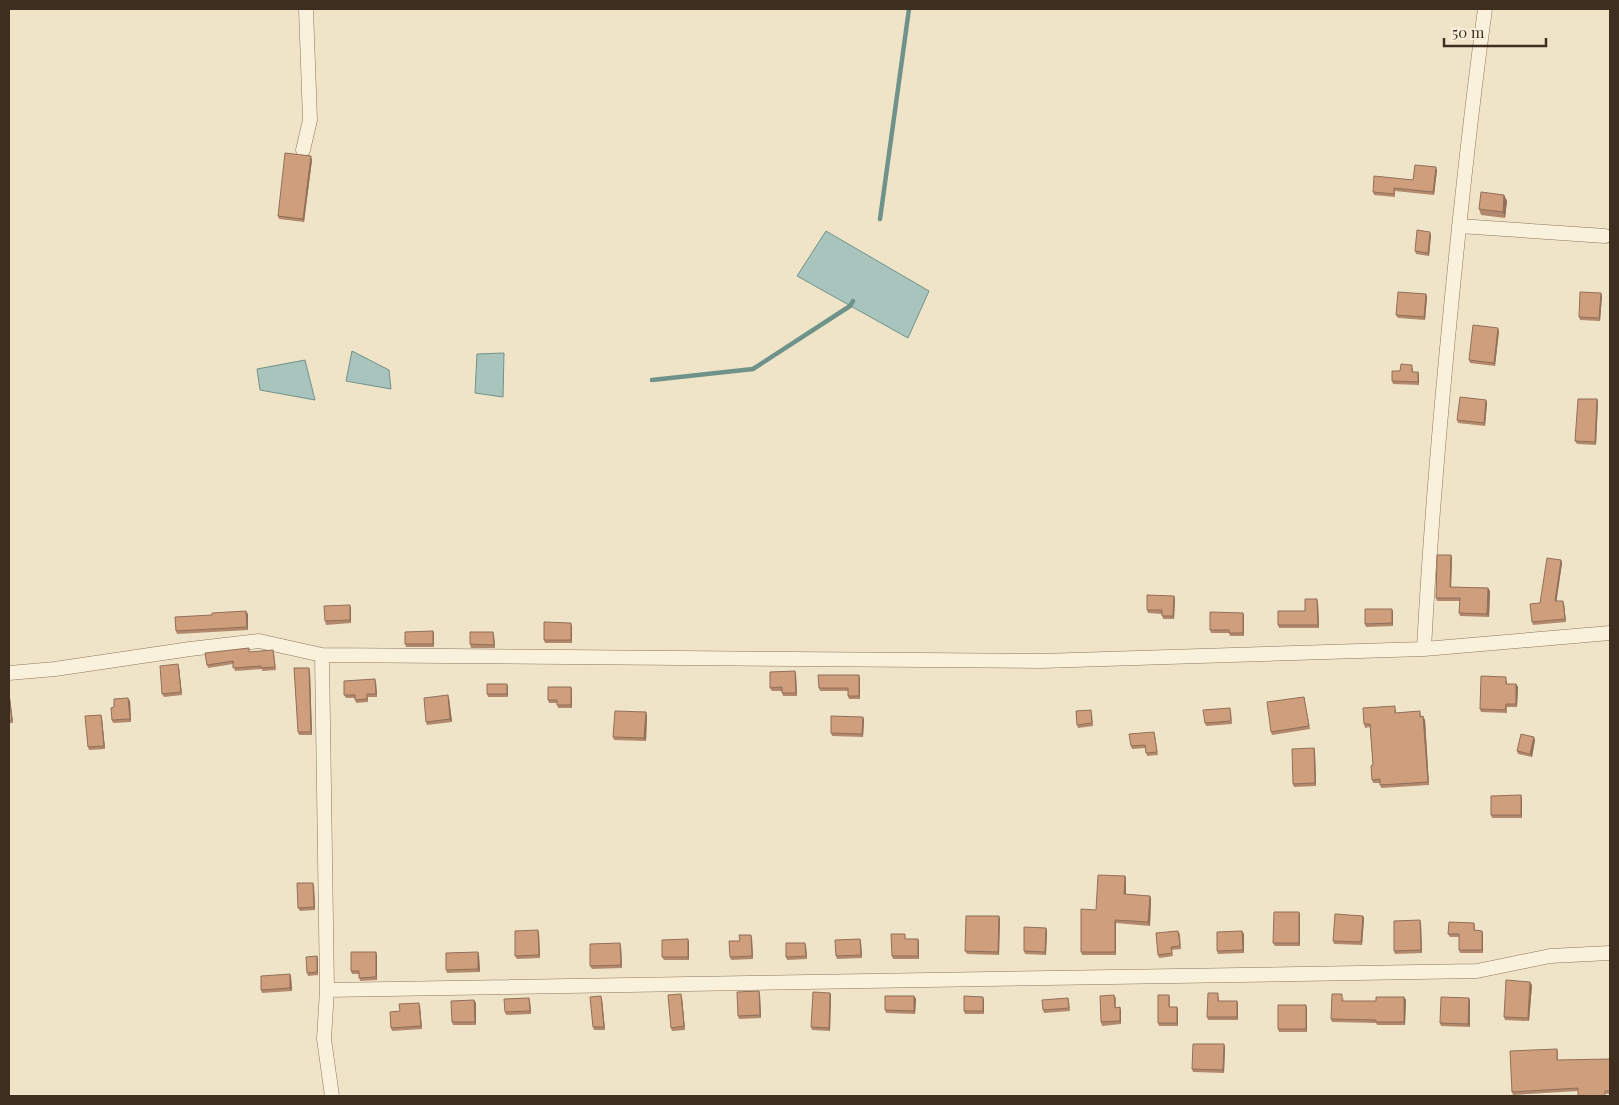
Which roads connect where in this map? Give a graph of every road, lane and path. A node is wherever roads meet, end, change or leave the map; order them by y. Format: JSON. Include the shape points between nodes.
{"nodes":[{"id":1,"x":306,"y":9,"type":"edge"},
{"id":2,"x":1485,"y":9,"type":"edge"},
{"id":3,"x":303,"y":150,"type":"dead end"},
{"id":4,"x":1459,"y":226,"type":"junction"},
{"id":5,"x":1605,"y":236,"type":"dead end"},
{"id":6,"x":1610,"y":634,"type":"edge"},
{"id":7,"x":1424,"y":649,"type":"junction"},
{"id":8,"x":322,"y":655,"type":"junction"},
{"id":9,"x":9,"y":673,"type":"edge"},
{"id":10,"x":1610,"y":953,"type":"edge"},
{"id":11,"x":327,"y":990,"type":"junction"},
{"id":12,"x":332,"y":1096,"type":"edge"}],
"edges":[{"from":1,"to":3,"type":"street","via":[[310,120]]},
{"from":2,"to":4,"type":"street"},
{"from":4,"to":5,"type":"street"},
{"from":4,"to":7,"type":"street","via":[[1429,547]]},
{"from":6,"to":7,"type":"street"},
{"from":7,"to":8,"type":"street","via":[[1041,661]]},
{"from":8,"to":9,"type":"street","via":[[259,641]]},
{"from":8,"to":11,"type":"street"},
{"from":10,"to":11,"type":"street","via":[[1550,956],[1477,971]]},
{"from":11,"to":12,"type":"street","via":[[324,1038]]}]}
